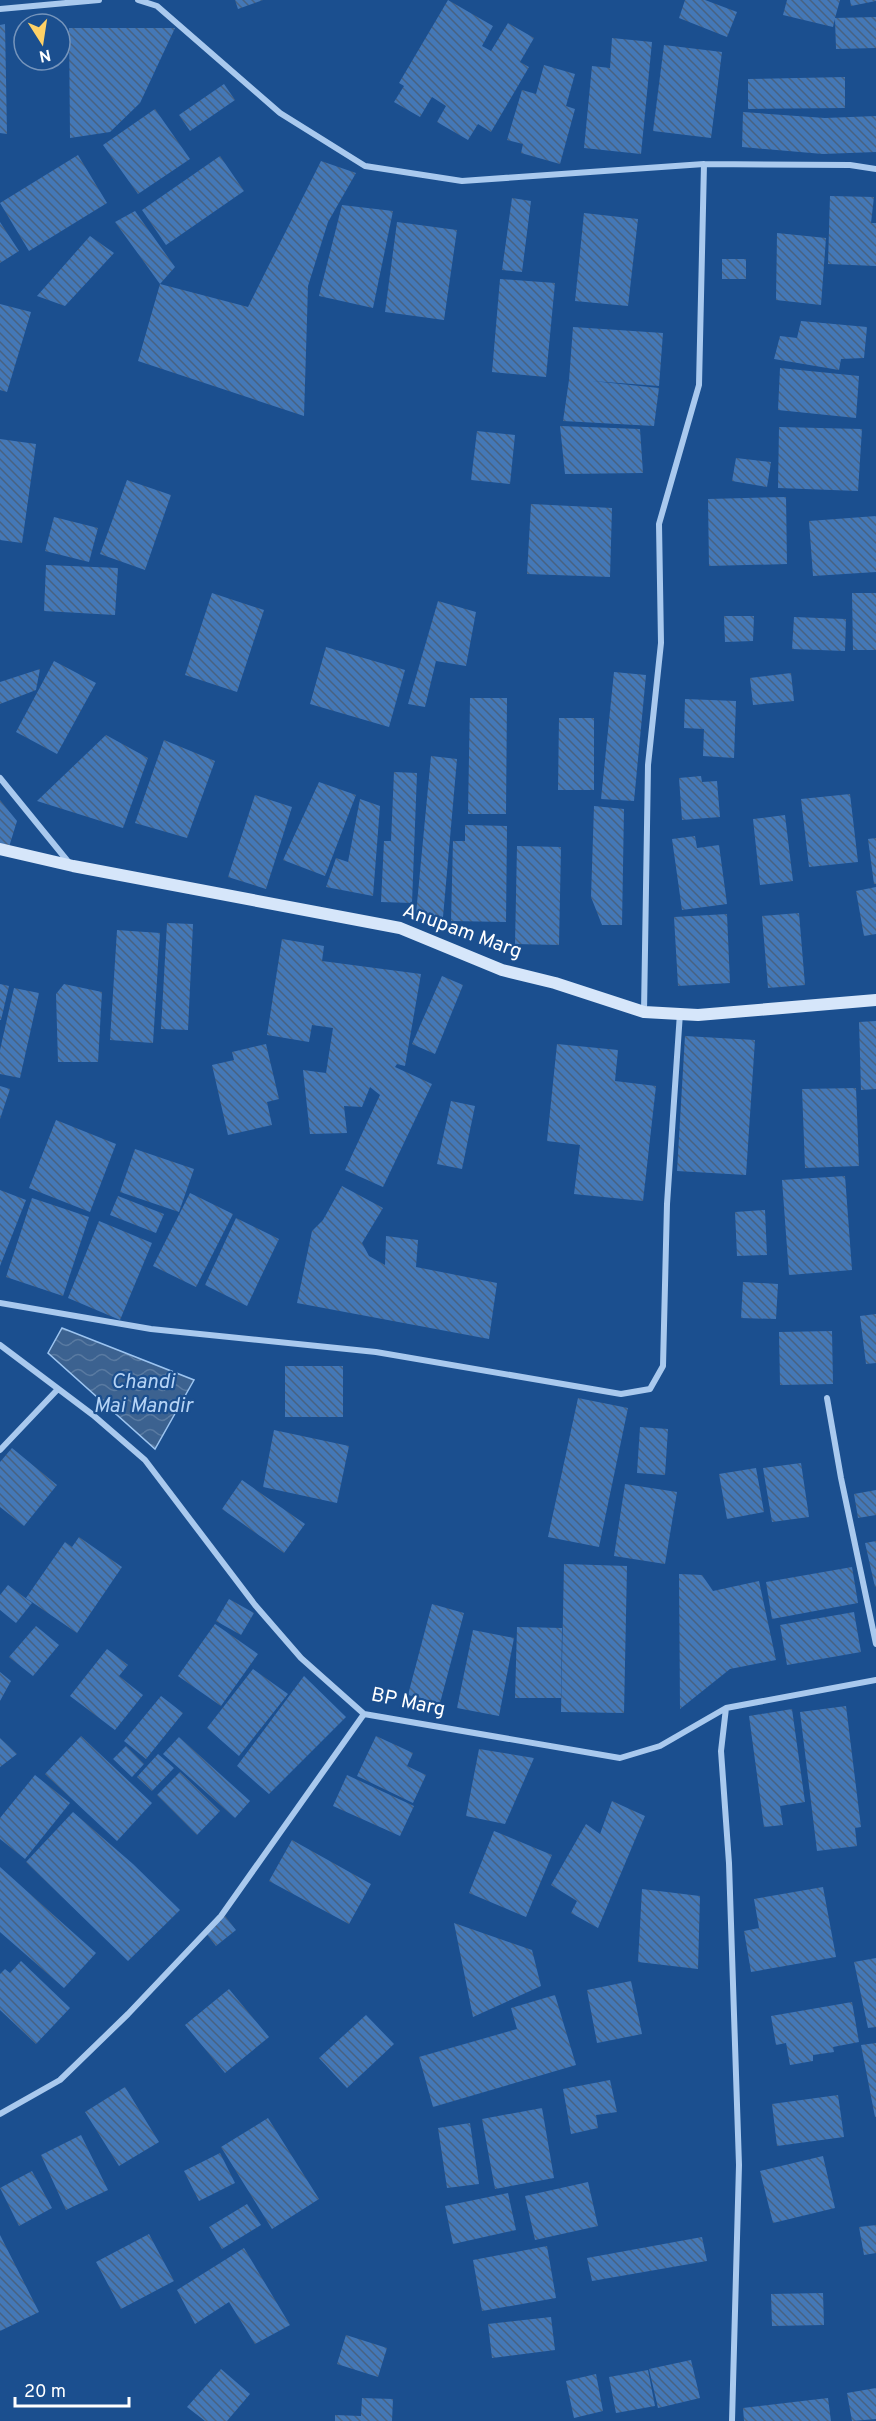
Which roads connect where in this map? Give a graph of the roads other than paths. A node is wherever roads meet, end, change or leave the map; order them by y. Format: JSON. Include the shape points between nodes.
{"nodes":[{"id":1,"x":99,"y":0,"type":"edge"},
{"id":2,"x":138,"y":0,"type":"edge"},
{"id":3,"x":0,"y":9,"type":"edge"},
{"id":4,"x":704,"y":164,"type":"junction"},
{"id":5,"x":876,"y":169,"type":"edge"},
{"id":6,"x":0,"y":778,"type":"edge"},
{"id":7,"x":0,"y":849,"type":"edge"},
{"id":8,"x":73,"y":866,"type":"junction"},
{"id":9,"x":876,"y":999,"type":"edge"},
{"id":10,"x":644,"y":1012,"type":"junction"},
{"id":11,"x":680,"y":1013,"type":"junction"},
{"id":12,"x":0,"y":1303,"type":"edge"},
{"id":13,"x":0,"y":1345,"type":"edge"},
{"id":14,"x":58,"y":1389,"type":"junction"},
{"id":15,"x":827,"y":1398,"type":"dead end"},
{"id":16,"x":0,"y":1450,"type":"edge"},
{"id":17,"x":876,"y":1644,"type":"edge"},
{"id":18,"x":876,"y":1680,"type":"edge"},
{"id":19,"x":726,"y":1708,"type":"junction"},
{"id":20,"x":364,"y":1714,"type":"junction"},
{"id":21,"x":0,"y":2114,"type":"edge"},
{"id":22,"x":732,"y":2421,"type":"edge"}],
"edges":[{"from":1,"to":3,"type":"street"},
{"from":2,"to":4,"type":"street","via":[[157,6],[280,112],[365,166],[462,181]]},
{"from":4,"to":5,"type":"street","via":[[850,165]]},
{"from":4,"to":10,"type":"street","via":[[699,385],[659,524],[661,643],[648,765]]},
{"from":6,"to":8,"type":"street"},
{"from":7,"to":8,"type":"main road","name":"Anupam Marg"},
{"from":8,"to":10,"type":"main road","name":"Anupam Marg","via":[[400,928],[502,970]]},
{"from":9,"to":11,"type":"main road","name":"Anupam Marg","via":[[698,1015]]},
{"from":10,"to":11,"type":"main road","name":"Anupam Marg"},
{"from":11,"to":12,"type":"street","via":[[667,1204],[663,1366],[650,1389],[621,1394],[376,1352],[151,1329]]},
{"from":13,"to":14,"type":"street","name":"BP Marg"},
{"from":14,"to":16,"type":"street"},
{"from":14,"to":20,"type":"street","name":"BP Marg","via":[[145,1460],[255,1605],[301,1658]]},
{"from":15,"to":17,"type":"street"},
{"from":18,"to":19,"type":"street","name":"BP Marg"},
{"from":19,"to":20,"type":"street","name":"BP Marg","via":[[660,1746],[620,1758]]},
{"from":19,"to":22,"type":"street","via":[[721,1751],[729,1863],[739,2164]]},
{"from":20,"to":21,"type":"street","via":[[221,1916],[60,2080]]}]}
